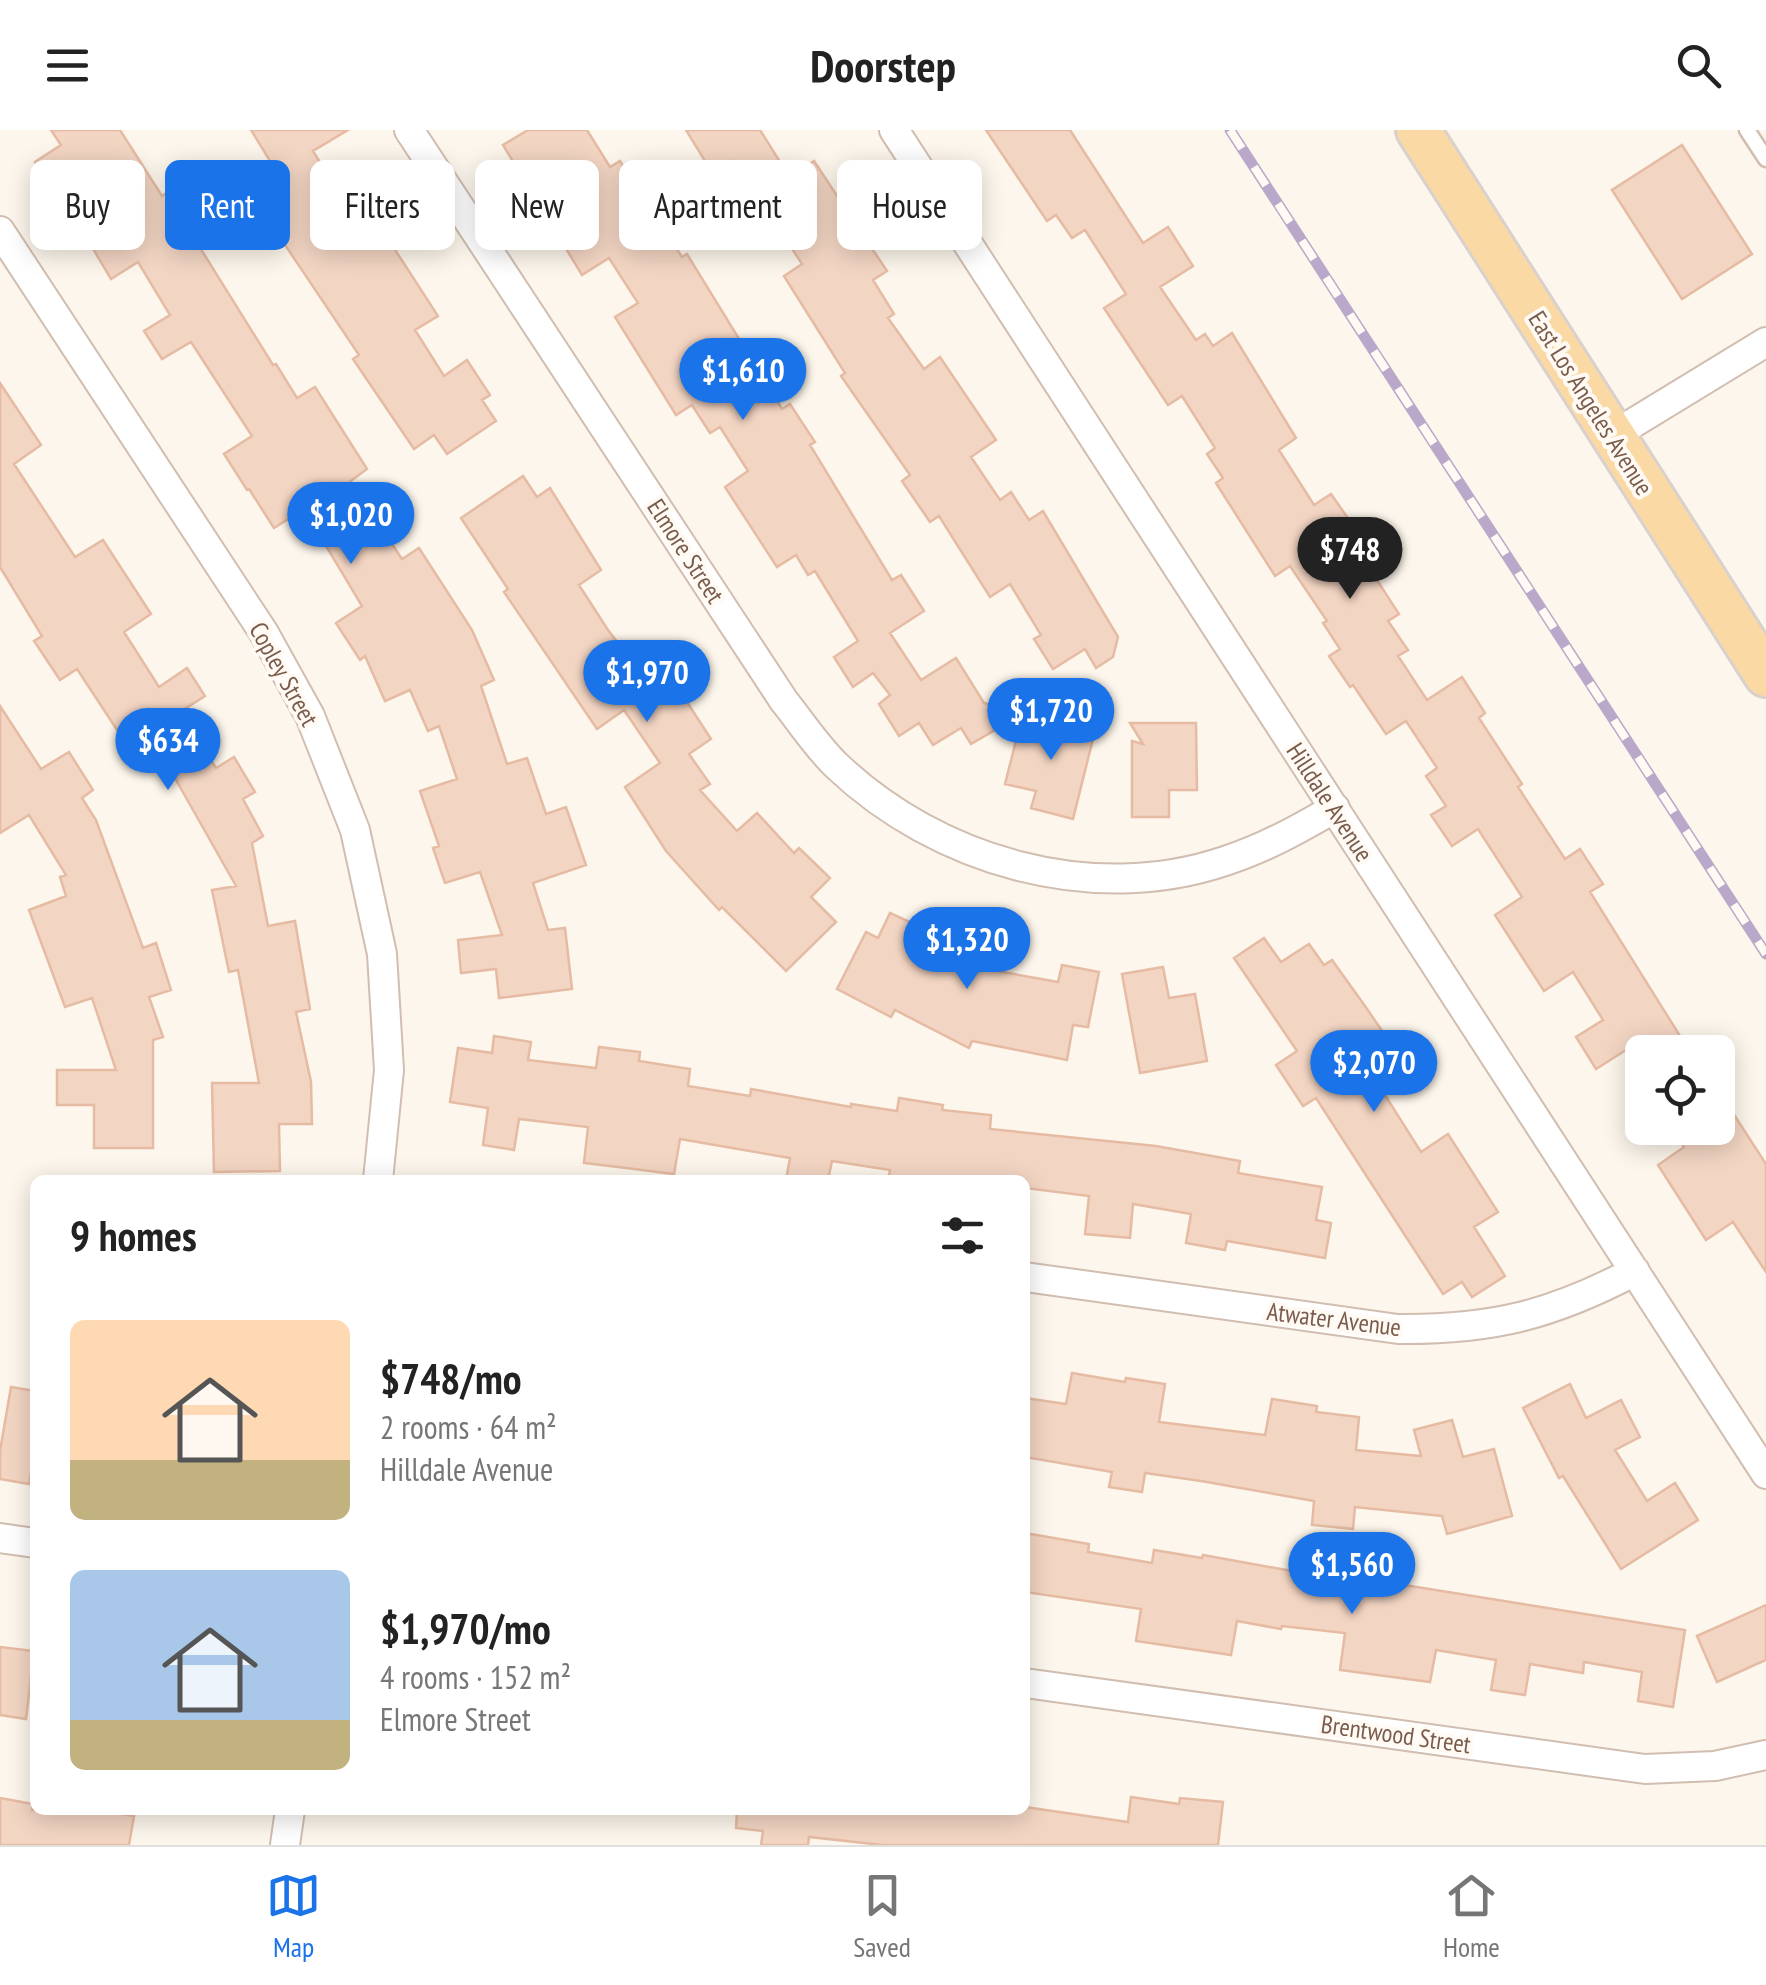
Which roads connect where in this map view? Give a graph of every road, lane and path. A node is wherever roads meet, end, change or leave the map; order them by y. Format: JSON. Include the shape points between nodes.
{"nodes":[{"id":1,"x":409,"y":130,"type":"edge"},
{"id":2,"x":894,"y":130,"type":"edge"},
{"id":3,"x":1418,"y":130,"type":"edge"},
{"id":4,"x":1746,"y":130,"type":"edge"},
{"id":5,"x":1766,"y":160,"type":"edge"},
{"id":6,"x":0,"y":231,"type":"edge"},
{"id":7,"x":1766,"y":342,"type":"edge"},
{"id":8,"x":1612,"y":436,"type":"junction"},
{"id":9,"x":1766,"y":675,"type":"edge"},
{"id":10,"x":1334,"y":808,"type":"junction"},
{"id":11,"x":378,"y":1175,"type":"edge"},
{"id":12,"x":1635,"y":1271,"type":"junction"},
{"id":13,"x":1030,"y":1278,"type":"edge"},
{"id":14,"x":1766,"y":1474,"type":"edge"},
{"id":15,"x":0,"y":1538,"type":"edge"},
{"id":16,"x":30,"y":1543,"type":"edge"},
{"id":17,"x":1030,"y":1684,"type":"edge"},
{"id":18,"x":1766,"y":1755,"type":"edge"},
{"id":19,"x":289,"y":1815,"type":"edge"},
{"id":20,"x":285,"y":1845,"type":"edge"}],
"edges":[{"from":1,"to":10,"type":"street","name":"Elmore Street","via":[[784,701],[834,764],[882,804],[945,842],[1010,865],[1080,877],[1150,876],[1222,862],[1280,840]]},
{"from":2,"to":10,"type":"street","name":"Hilldale Avenue"},
{"from":3,"to":8,"type":"main road","name":"East Los Angeles Avenue"},
{"from":4,"to":5,"type":"lane"},
{"from":6,"to":11,"type":"street","name":"Copley Street","via":[[264,633],[316,732],[355,830],[382,954],[388,1070]]},
{"from":7,"to":8,"type":"street"},
{"from":8,"to":9,"type":"main road","name":"East Los Angeles Avenue"},
{"from":10,"to":12,"type":"street","name":"Hilldale Avenue"},
{"from":12,"to":13,"type":"street","name":"Atwater Avenue","via":[[1521,1319],[1453,1330],[1398,1329]]},
{"from":12,"to":14,"type":"street","name":"Hilldale Avenue"},
{"from":15,"to":16,"type":"street"},
{"from":17,"to":18,"type":"street","name":"Brentwood Street","via":[[1645,1769],[1715,1766]]},
{"from":19,"to":20,"type":"street"}]}
